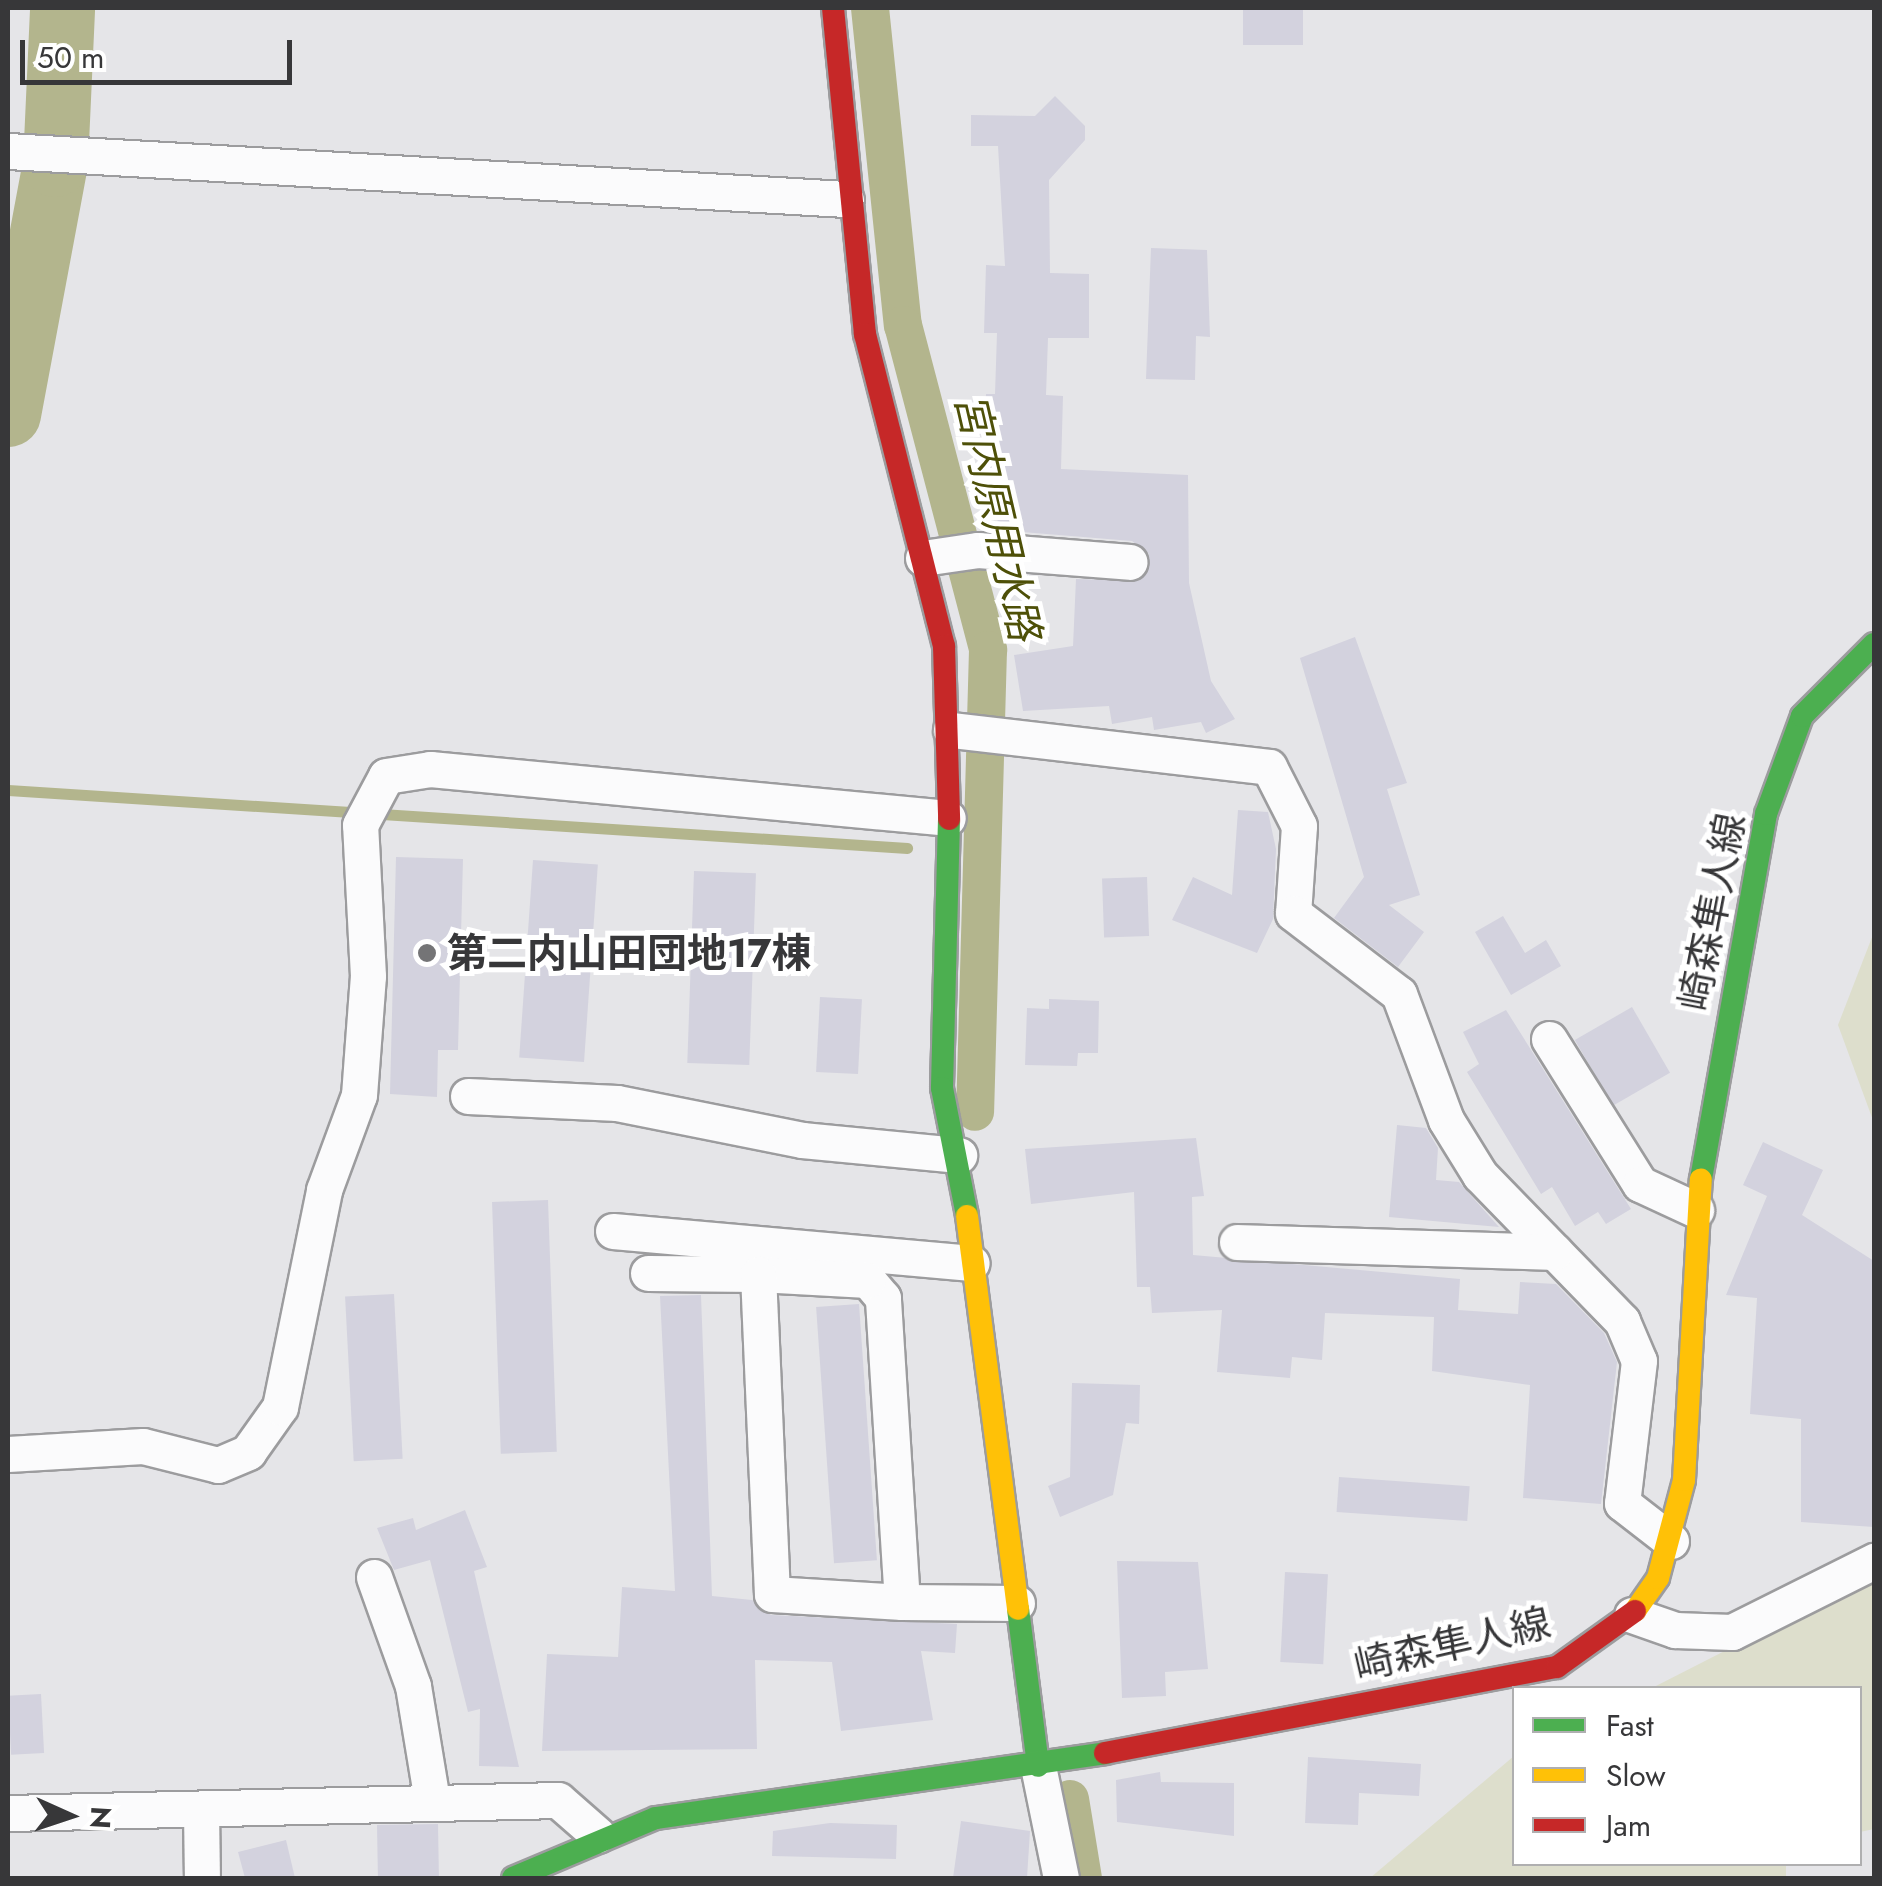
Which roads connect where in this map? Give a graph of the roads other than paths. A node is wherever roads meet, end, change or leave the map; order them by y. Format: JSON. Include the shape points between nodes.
{"nodes":[{"id":1,"x":833,"y":8,"type":"edge"},
{"id":2,"x":17,"y":152,"type":"edge"},
{"id":3,"x":846,"y":199,"type":"junction"},
{"id":4,"x":931,"y":556,"type":"junction"},
{"id":5,"x":1130,"y":562,"type":"dead end"},
{"id":6,"x":1874,"y":644,"type":"edge"},
{"id":7,"x":960,"y":730,"type":"junction"},
{"id":8,"x":948,"y":818,"type":"junction"},
{"id":9,"x":1548,"y":1039,"type":"dead end"},
{"id":10,"x":468,"y":1096,"type":"dead end"},
{"id":11,"x":959,"y":1155,"type":"junction"},
{"id":12,"x":1696,"y":1210,"type":"junction"},
{"id":13,"x":613,"y":1232,"type":"dead end"},
{"id":14,"x":1238,"y":1242,"type":"dead end"},
{"id":15,"x":1555,"y":1252,"type":"junction"},
{"id":16,"x":972,"y":1263,"type":"junction"},
{"id":17,"x":648,"y":1273,"type":"dead end"},
{"id":18,"x":758,"y":1274,"type":"junction"},
{"id":19,"x":8,"y":1454,"type":"edge"},
{"id":20,"x":1671,"y":1541,"type":"junction"},
{"id":21,"x":1874,"y":1561,"type":"edge"},
{"id":22,"x":374,"y":1577,"type":"dead end"},
{"id":23,"x":902,"y":1602,"type":"junction"},
{"id":24,"x":1017,"y":1603,"type":"junction"},
{"id":25,"x":1632,"y":1615,"type":"junction"},
{"id":26,"x":1038,"y":1766,"type":"junction"},
{"id":27,"x":432,"y":1801,"type":"junction"},
{"id":28,"x":201,"y":1810,"type":"junction"},
{"id":29,"x":8,"y":1812,"type":"edge"},
{"id":30,"x":598,"y":1835,"type":"junction"},
{"id":31,"x":202,"y":1878,"type":"edge"},
{"id":32,"x":513,"y":1878,"type":"edge"},
{"id":33,"x":1061,"y":1878,"type":"edge"}],
"edges":[{"from":1,"to":3,"type":"main road"},
{"from":2,"to":3,"type":"street"},
{"from":3,"to":4,"type":"main road","via":[[865,334]]},
{"from":4,"to":5,"type":"street","via":[[978,550]]},
{"from":4,"to":7,"type":"main road"},
{"from":6,"to":12,"type":"main road","name":"崎森隼人線","via":[[1802,716],[1766,814]]},
{"from":7,"to":8,"type":"main road"},
{"from":7,"to":15,"type":"street","via":[[1269,767],[1299,826],[1293,914],[1399,994],[1446,1120],[1480,1175]]},
{"from":8,"to":11,"type":"main road","via":[[942,1088]]},
{"from":8,"to":19,"type":"street","via":[[430,769],[386,776],[366,811],[368,976],[358,1095],[324,1190],[280,1408],[248,1452],[218,1465],[143,1446]]},
{"from":9,"to":12,"type":"street","via":[[1640,1184]]},
{"from":10,"to":11,"type":"street","via":[[617,1102],[802,1140]]},
{"from":11,"to":16,"type":"main road"},
{"from":12,"to":20,"type":"main road","name":"崎森隼人線","via":[[1692,1422]]},
{"from":13,"to":16,"type":"street"},
{"from":14,"to":15,"type":"street"},
{"from":15,"to":20,"type":"street","via":[[1622,1321],[1634,1348],[1622,1503]]},
{"from":16,"to":24,"type":"main road"},
{"from":17,"to":18,"type":"street"},
{"from":18,"to":23,"type":"street","via":[[868,1280],[882,1298]]},
{"from":18,"to":23,"type":"street","via":[[772,1594]]},
{"from":20,"to":25,"type":"main road","name":"崎森隼人線"},
{"from":21,"to":25,"type":"street","via":[[1732,1632],[1675,1630]]},
{"from":22,"to":27,"type":"street","via":[[413,1686]]},
{"from":23,"to":24,"type":"street"},
{"from":24,"to":26,"type":"main road"},
{"from":25,"to":26,"type":"main road","name":"崎森隼人線","via":[[1557,1667]]},
{"from":26,"to":30,"type":"main road","name":"崎森隼人線","via":[[656,1818]]},
{"from":26,"to":33,"type":"street"},
{"from":27,"to":28,"type":"street"},
{"from":27,"to":30,"type":"street","via":[[558,1800]]},
{"from":28,"to":29,"type":"street"},
{"from":28,"to":31,"type":"street"},
{"from":30,"to":32,"type":"main road","name":"崎森隼人線"}]}
